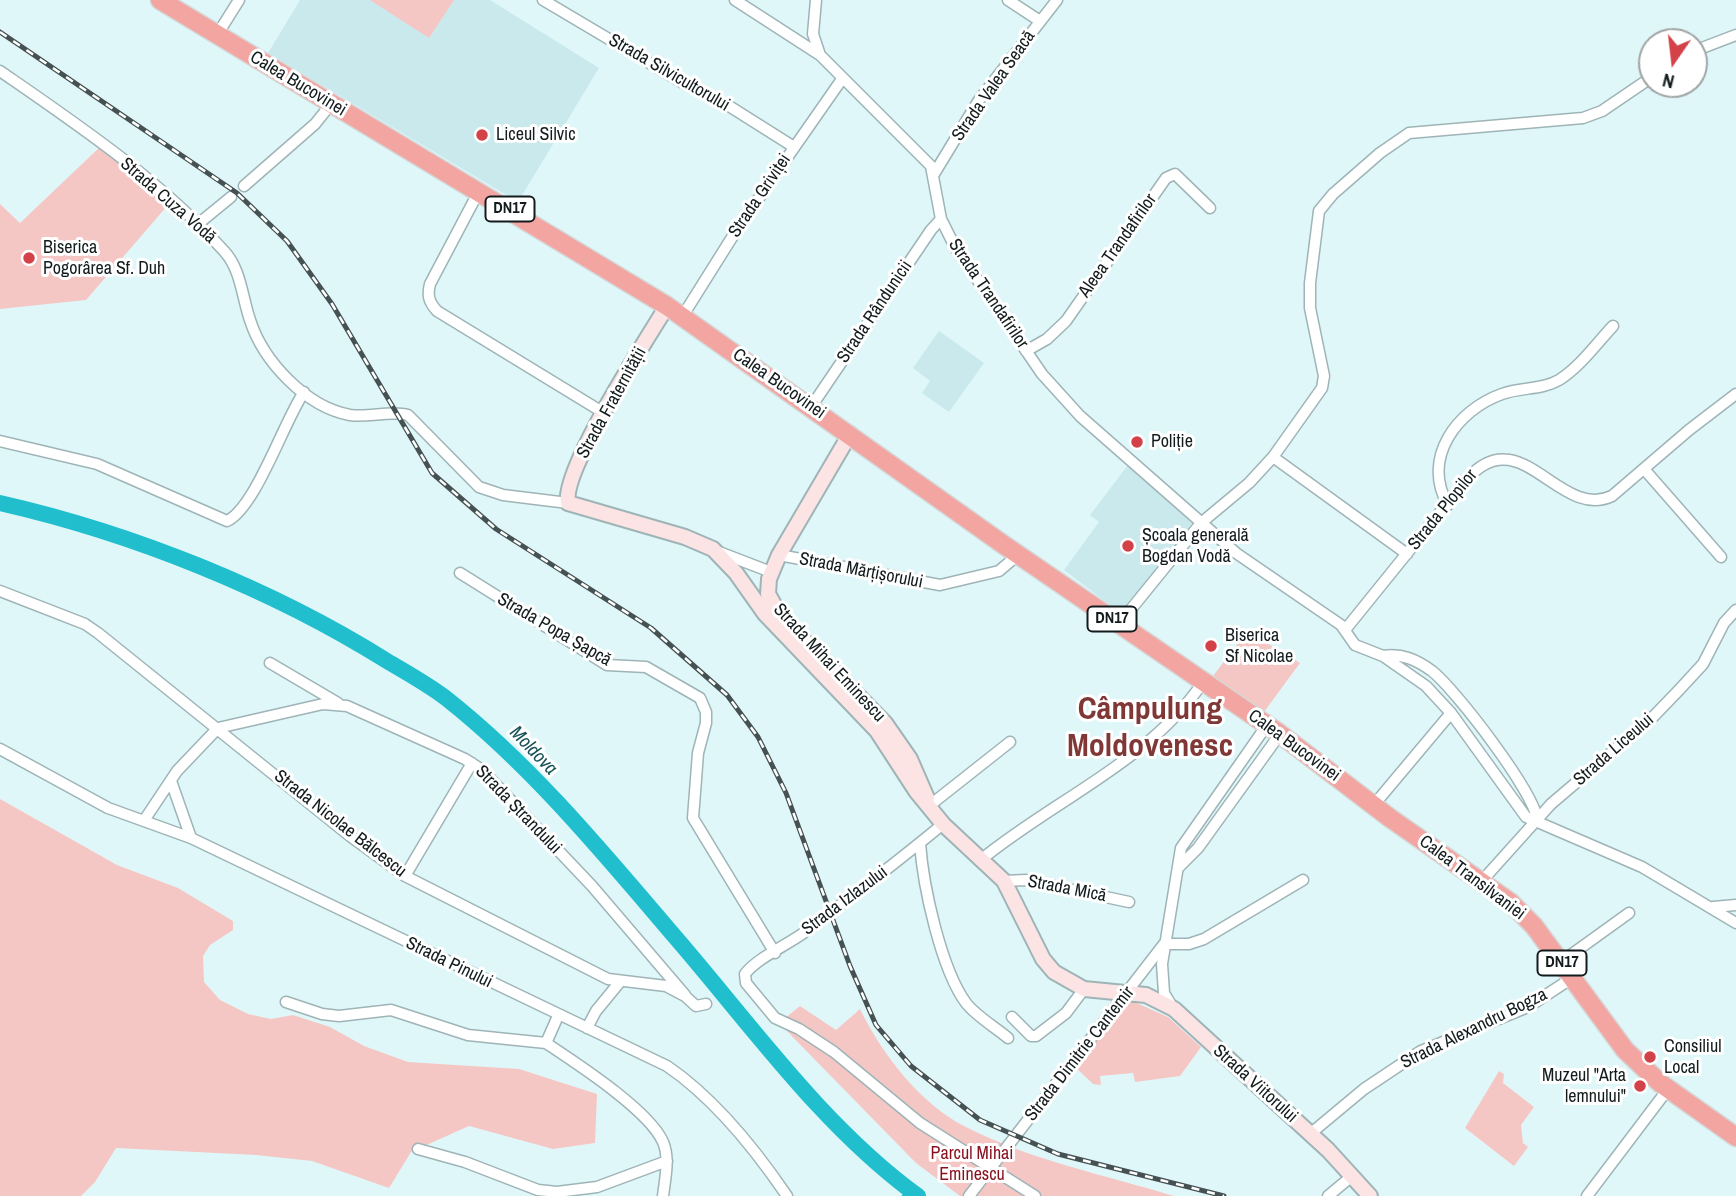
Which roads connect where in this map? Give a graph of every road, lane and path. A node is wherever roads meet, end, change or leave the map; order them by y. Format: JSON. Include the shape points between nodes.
{"nodes":[{"id":1,"x":160,"y":0,"type":"edge"},
{"id":2,"x":239,"y":0,"type":"edge"},
{"id":3,"x":543,"y":0,"type":"edge"},
{"id":4,"x":735,"y":0,"type":"edge"},
{"id":5,"x":816,"y":0,"type":"edge"},
{"id":6,"x":1009,"y":0,"type":"edge"},
{"id":7,"x":1057,"y":0,"type":"edge"},
{"id":8,"x":1040,"y":21,"type":"junction"},
{"id":9,"x":217,"y":35,"type":"junction"},
{"id":10,"x":1736,"y":35,"type":"edge"},
{"id":11,"x":1708,"y":46,"type":"edge"},
{"id":12,"x":820,"y":55,"type":"junction"},
{"id":13,"x":0,"y":71,"type":"edge"},
{"id":14,"x":842,"y":79,"type":"junction"},
{"id":15,"x":1638,"y":86,"type":"edge"},
{"id":16,"x":331,"y":104,"type":"junction"},
{"id":17,"x":794,"y":147,"type":"junction"},
{"id":18,"x":934,"y":174,"type":"junction"},
{"id":19,"x":244,"y":186,"type":"dead end"},
{"id":20,"x":479,"y":191,"type":"junction"},
{"id":21,"x":231,"y":197,"type":"dead end"},
{"id":22,"x":1210,"y":208,"type":"dead end"},
{"id":23,"x":941,"y":219,"type":"junction"},
{"id":24,"x":198,"y":223,"type":"junction"},
{"id":25,"x":675,"y":311,"type":"junction"},
{"id":26,"x":1613,"y":326,"type":"dead end"},
{"id":27,"x":1026,"y":351,"type":"junction"},
{"id":28,"x":304,"y":392,"type":"junction"},
{"id":29,"x":1736,"y":394,"type":"edge"},
{"id":30,"x":811,"y":407,"type":"junction"},
{"id":31,"x":604,"y":413,"type":"junction"},
{"id":32,"x":396,"y":414,"type":"joint"},
{"id":33,"x":850,"y":434,"type":"junction"},
{"id":34,"x":0,"y":442,"type":"edge"},
{"id":35,"x":1273,"y":457,"type":"junction"},
{"id":36,"x":1644,"y":469,"type":"junction"},
{"id":37,"x":568,"y":503,"type":"junction"},
{"id":38,"x":1447,"y":505,"type":"junction"},
{"id":39,"x":1201,"y":523,"type":"junction"},
{"id":40,"x":713,"y":549,"type":"junction"},
{"id":41,"x":1018,"y":554,"type":"junction"},
{"id":42,"x":1407,"y":554,"type":"junction"},
{"id":43,"x":779,"y":555,"type":"junction"},
{"id":44,"x":1721,"y":557,"type":"dead end"},
{"id":45,"x":771,"y":572,"type":"junction"},
{"id":46,"x":460,"y":573,"type":"dead end"},
{"id":47,"x":0,"y":591,"type":"edge"},
{"id":48,"x":1736,"y":610,"type":"edge"},
{"id":49,"x":1119,"y":624,"type":"junction"},
{"id":50,"x":1345,"y":630,"type":"junction"},
{"id":51,"x":1383,"y":656,"type":"junction"},
{"id":52,"x":270,"y":663,"type":"dead end"},
{"id":53,"x":1203,"y":682,"type":"junction"},
{"id":54,"x":338,"y":704,"type":"junction"},
{"id":55,"x":1451,"y":713,"type":"junction"},
{"id":56,"x":218,"y":728,"type":"junction"},
{"id":57,"x":1273,"y":729,"type":"junction"},
{"id":58,"x":1010,"y":742,"type":"dead end"},
{"id":59,"x":0,"y":749,"type":"edge"},
{"id":60,"x":472,"y":763,"type":"junction"},
{"id":61,"x":171,"y":781,"type":"junction"},
{"id":62,"x":929,"y":806,"type":"junction"},
{"id":63,"x":1373,"y":806,"type":"junction"},
{"id":64,"x":145,"y":819,"type":"junction"},
{"id":65,"x":1537,"y":819,"type":"junction"},
{"id":66,"x":943,"y":824,"type":"junction"},
{"id":67,"x":191,"y":838,"type":"junction"},
{"id":68,"x":920,"y":843,"type":"junction"},
{"id":69,"x":982,"y":859,"type":"junction"},
{"id":70,"x":1177,"y":869,"type":"junction"},
{"id":71,"x":405,"y":876,"type":"junction"},
{"id":72,"x":1303,"y":880,"type":"dead end"},
{"id":73,"x":1004,"y":881,"type":"junction"},
{"id":74,"x":1481,"y":881,"type":"junction"},
{"id":75,"x":1129,"y":902,"type":"dead end"},
{"id":76,"x":1736,"y":905,"type":"edge"},
{"id":77,"x":1709,"y":907,"type":"junction"},
{"id":78,"x":1629,"y":913,"type":"dead end"},
{"id":79,"x":1736,"y":923,"type":"edge"},
{"id":80,"x":1164,"y":944,"type":"junction"},
{"id":81,"x":775,"y":953,"type":"junction"},
{"id":82,"x":1561,"y":962,"type":"junction"},
{"id":83,"x":1572,"y":978,"type":"junction"},
{"id":84,"x":619,"y":983,"type":"junction"},
{"id":85,"x":1084,"y":989,"type":"junction"},
{"id":86,"x":1127,"y":993,"type":"junction"},
{"id":87,"x":685,"y":996,"type":"junction"},
{"id":88,"x":286,"y":1002,"type":"dead end"},
{"id":89,"x":706,"y":1004,"type":"dead end"},
{"id":90,"x":1174,"y":1009,"type":"junction"},
{"id":91,"x":558,"y":1016,"type":"junction"},
{"id":92,"x":1012,"y":1017,"type":"dead end"},
{"id":93,"x":587,"y":1028,"type":"junction"},
{"id":94,"x":1008,"y":1038,"type":"dead end"},
{"id":95,"x":546,"y":1043,"type":"junction"},
{"id":96,"x":1668,"y":1089,"type":"junction"},
{"id":97,"x":1310,"y":1134,"type":"junction"},
{"id":98,"x":1736,"y":1137,"type":"edge"},
{"id":99,"x":418,"y":1149,"type":"dead end"},
{"id":100,"x":667,"y":1161,"type":"junction"},
{"id":101,"x":993,"y":1167,"type":"junction"},
{"id":102,"x":1352,"y":1176,"type":"junction"},
{"id":103,"x":663,"y":1196,"type":"edge"},
{"id":104,"x":787,"y":1196,"type":"edge"},
{"id":105,"x":969,"y":1196,"type":"edge"},
{"id":106,"x":1035,"y":1196,"type":"edge"},
{"id":107,"x":1328,"y":1196,"type":"edge"},
{"id":108,"x":1370,"y":1196,"type":"edge"},
{"id":109,"x":1587,"y":1196,"type":"edge"}],
"edges":[{"from":1,"to":9,"type":"highway","name":"Calea Bucovinei","number":"DN17"},
{"from":2,"to":9,"type":"street"},
{"from":3,"to":17,"type":"street","name":"Strada Silvicultorului"},
{"from":4,"to":12,"type":"street"},
{"from":5,"to":12,"type":"street","via":[[813,34]]},
{"from":6,"to":8,"type":"street"},
{"from":7,"to":8,"type":"street","name":"Strada Valea Seacă"},
{"from":8,"to":18,"type":"street","name":"Strada Valea Seacă","via":[[979,100]]},
{"from":9,"to":16,"type":"highway","name":"Calea Bucovinei","number":"DN17"},
{"from":10,"to":11,"type":"street"},
{"from":12,"to":14,"type":"street"},
{"from":13,"to":24,"type":"street","name":"Strada Cuza Vodă","via":[[102,143]]},
{"from":14,"to":17,"type":"street","name":"Strada Griviței"},
{"from":14,"to":18,"type":"street"},
{"from":15,"to":35,"type":"street","via":[[1597,114],[1583,118],[1409,133],[1333,194],[1320,211],[1310,284],[1324,382]]},
{"from":16,"to":19,"type":"street","via":[[315,124]]},
{"from":16,"to":20,"type":"highway","name":"Calea Bucovinei","number":"DN17"},
{"from":17,"to":25,"type":"street","name":"Strada Griviței"},
{"from":18,"to":23,"type":"street","name":"Strada Trandafirilor"},
{"from":20,"to":25,"type":"highway","name":"Calea Bucovinei","number":"DN17"},
{"from":20,"to":31,"type":"street","via":[[430,284],[430,304]]},
{"from":21,"to":24,"type":"street"},
{"from":22,"to":27,"type":"street","name":"Aleea Trandafirilor","via":[[1175,174],[1166,178],[1066,321]]},
{"from":23,"to":27,"type":"street","name":"Strada Trandafirilor","via":[[962,259]]},
{"from":23,"to":30,"type":"street","name":"Strada Rândunicii"},
{"from":24,"to":28,"type":"street","name":"Strada Cuza Vodă","via":[[233,263],[250,321],[271,360]]},
{"from":25,"to":30,"type":"highway","name":"Calea Bucovinei","number":"DN17"},
{"from":25,"to":31,"type":"street","name":"Strada Fraternității"},
{"from":26,"to":38,"type":"street","via":[[1562,378],[1502,394],[1460,421],[1445,440],[1439,460]]},
{"from":27,"to":39,"type":"street","name":"Strada Trandafirilor","via":[[1080,416]]},
{"from":28,"to":32,"type":"street","name":"Strada Cuza Vodă","via":[[348,415]]},
{"from":28,"to":34,"type":"street","via":[[261,476],[227,521],[97,464]]},
{"from":29,"to":36,"type":"street","name":"Strada Plopilor"},
{"from":30,"to":33,"type":"highway","name":"Calea Bucovinei","number":"DN17"},
{"from":31,"to":37,"type":"street","name":"Strada Fraternității","via":[[567,487]]},
{"from":32,"to":37,"type":"street","name":"Strada Mihai Eminescu","via":[[408,415],[416,422],[479,487],[503,495]]},
{"from":33,"to":41,"type":"highway","name":"Calea Bucovinei","number":"DN17"},
{"from":33,"to":43,"type":"street"},
{"from":35,"to":39,"type":"street"},
{"from":35,"to":42,"type":"street"},
{"from":36,"to":38,"type":"street","name":"Strada Plopilor","via":[[1612,496],[1594,501],[1517,462],[1497,458],[1476,468]]},
{"from":36,"to":44,"type":"street"},
{"from":37,"to":40,"type":"street","name":"Strada Mihai Eminescu"},
{"from":38,"to":42,"type":"street","name":"Strada Plopilor"},
{"from":39,"to":49,"type":"street"},
{"from":39,"to":50,"type":"street","name":"Strada Trandafirilor","via":[[1269,579]]},
{"from":40,"to":45,"type":"street","name":"Strada Mihai Eminescu"},
{"from":40,"to":62,"type":"street","name":"Strada Mihai Eminescu","via":[[772,623],[877,731]]},
{"from":41,"to":43,"type":"street","name":"Strada Mărțișorului","via":[[999,571],[940,586]]},
{"from":41,"to":49,"type":"highway","name":"Calea Bucovinei","number":"DN17"},
{"from":42,"to":50,"type":"street","name":"Strada Plopilor"},
{"from":43,"to":45,"type":"street"},
{"from":45,"to":62,"type":"street","name":"Strada Mihai Eminescu","via":[[768,594],[775,611],[885,723],[910,759]]},
{"from":46,"to":81,"type":"street","name":"Strada Popa Șapcă","via":[[607,665],[646,667],[700,698],[706,723],[698,753],[693,818]]},
{"from":47,"to":56,"type":"street","name":"Strada Nicolae Bălcescu","via":[[85,624]]},
{"from":48,"to":65,"type":"street","name":"Strada Liceului","via":[[1703,664],[1653,718]]},
{"from":49,"to":53,"type":"highway","name":"Calea Bucovinei","number":"DN17"},
{"from":50,"to":51,"type":"street","name":"Strada Trandafirilor","via":[[1355,645]]},
{"from":51,"to":55,"type":"street","via":[[1418,678]]},
{"from":51,"to":65,"type":"street","via":[[1396,654],[1422,664],[1456,695],[1534,808]]},
{"from":52,"to":54,"type":"street","name":"Strada Ștrandului"},
{"from":53,"to":57,"type":"highway","name":"Calea Bucovinei","number":"DN17"},
{"from":53,"to":69,"type":"street","via":[[1179,712],[1128,756]]},
{"from":54,"to":56,"type":"street"},
{"from":54,"to":60,"type":"street","name":"Strada Ștrandului"},
{"from":55,"to":63,"type":"street"},
{"from":55,"to":65,"type":"street","via":[[1522,814]]},
{"from":56,"to":61,"type":"street"},
{"from":56,"to":71,"type":"street","name":"Strada Nicolae Bălcescu"},
{"from":57,"to":63,"type":"highway","name":"Calea Bucovinei","number":"DN17"},
{"from":57,"to":70,"type":"street","via":[[1198,848]]},
{"from":57,"to":70,"type":"street","name":"Strada Dimitrie Cantemir","via":[[1186,839]]},
{"from":58,"to":62,"type":"street"},
{"from":59,"to":64,"type":"street","name":"Strada Pinului","via":[[108,808]]},
{"from":60,"to":71,"type":"street"},
{"from":60,"to":87,"type":"street","name":"Strada Ștrandului","via":[[592,886]]},
{"from":61,"to":64,"type":"street"},
{"from":61,"to":67,"type":"street"},
{"from":62,"to":66,"type":"street","name":"Strada Mihai Eminescu"},
{"from":63,"to":74,"type":"highway","name":"Calea Transilvaniei","number":"DN17"},
{"from":64,"to":67,"type":"street","name":"Strada Pinului"},
{"from":65,"to":74,"type":"street","name":"Strada Liceului"},
{"from":65,"to":77,"type":"street","via":[[1564,836],[1642,867]]},
{"from":66,"to":68,"type":"street","name":"Strada Izlazului"},
{"from":66,"to":69,"type":"street","name":"Strada Mihai Eminescu"},
{"from":67,"to":91,"type":"street","name":"Strada Pinului"},
{"from":68,"to":81,"type":"street","name":"Strada Izlazului"},
{"from":68,"to":94,"type":"street","via":[[925,882],[948,967],[970,1007]]},
{"from":69,"to":73,"type":"street","name":"Strada Mihai Eminescu"},
{"from":70,"to":80,"type":"street","name":"Strada Dimitrie Cantemir"},
{"from":71,"to":84,"type":"street","name":"Strada Nicolae Bălcescu"},
{"from":72,"to":80,"type":"street","via":[[1204,939]]},
{"from":73,"to":75,"type":"street","name":"Strada Mică","via":[[1026,880]]},
{"from":73,"to":85,"type":"street","name":"Strada Mihai Eminescu","via":[[1043,959],[1061,978]]},
{"from":74,"to":82,"type":"highway","name":"Calea Transilvaniei","number":"DN17","via":[[1526,917]]},
{"from":76,"to":77,"type":"street"},
{"from":77,"to":79,"type":"street"},
{"from":78,"to":82,"type":"street"},
{"from":80,"to":86,"type":"street","name":"Strada Dimitrie Cantemir"},
{"from":80,"to":90,"type":"street","name":"Strada Dimitrie Cantemir","via":[[1162,982]]},
{"from":81,"to":101,"type":"street","name":"Strada Izlazului","via":[[745,974],[746,983],[775,1017],[834,1052],[920,1123]]},
{"from":82,"to":83,"type":"highway","name":"Calea Transilvaniei","number":"DN17"},
{"from":83,"to":96,"type":"highway","name":"Calea Transilvaniei","number":"DN17","via":[[1625,1050]]},
{"from":83,"to":97,"type":"street","name":"Strada Alexandru Bogza","via":[[1528,1007],[1421,1051],[1364,1089]]},
{"from":84,"to":87,"type":"street","name":"Strada Nicolae Bălcescu","via":[[650,983]]},
{"from":84,"to":93,"type":"street"},
{"from":85,"to":86,"type":"street","name":"Strada Mihai Eminescu"},
{"from":85,"to":92,"type":"street","via":[[1066,1013],[1037,1036],[1031,1036]]},
{"from":86,"to":90,"type":"street","name":"Strada Viitorului","via":[[1155,998]]},
{"from":86,"to":101,"type":"street","name":"Strada Dimitrie Cantemir"},
{"from":87,"to":89,"type":"street","name":"Strada Nicolae Bălcescu","via":[[696,1006]]},
{"from":88,"to":95,"type":"street","via":[[339,1016],[391,1010],[468,1035]]},
{"from":90,"to":97,"type":"street","name":"Strada Viitorului"},
{"from":91,"to":93,"type":"street","name":"Strada Pinului"},
{"from":91,"to":95,"type":"street"},
{"from":93,"to":104,"type":"street","name":"Strada Pinului","via":[[683,1077],[743,1138]]},
{"from":95,"to":100,"type":"street","via":[[602,1082],[651,1125],[663,1141]]},
{"from":96,"to":98,"type":"highway","name":"Calea Transilvaniei","number":"DN17"},
{"from":96,"to":109,"type":"street"},
{"from":97,"to":102,"type":"street","name":"Strada Viitorului"},
{"from":99,"to":100,"type":"street","via":[[538,1190],[557,1192],[597,1187]]},
{"from":100,"to":103,"type":"street"},
{"from":101,"to":105,"type":"street","name":"Strada Dimitrie Cantemir"},
{"from":101,"to":106,"type":"street"},
{"from":102,"to":107,"type":"street"},
{"from":102,"to":108,"type":"street","name":"Strada Viitorului"}]}
